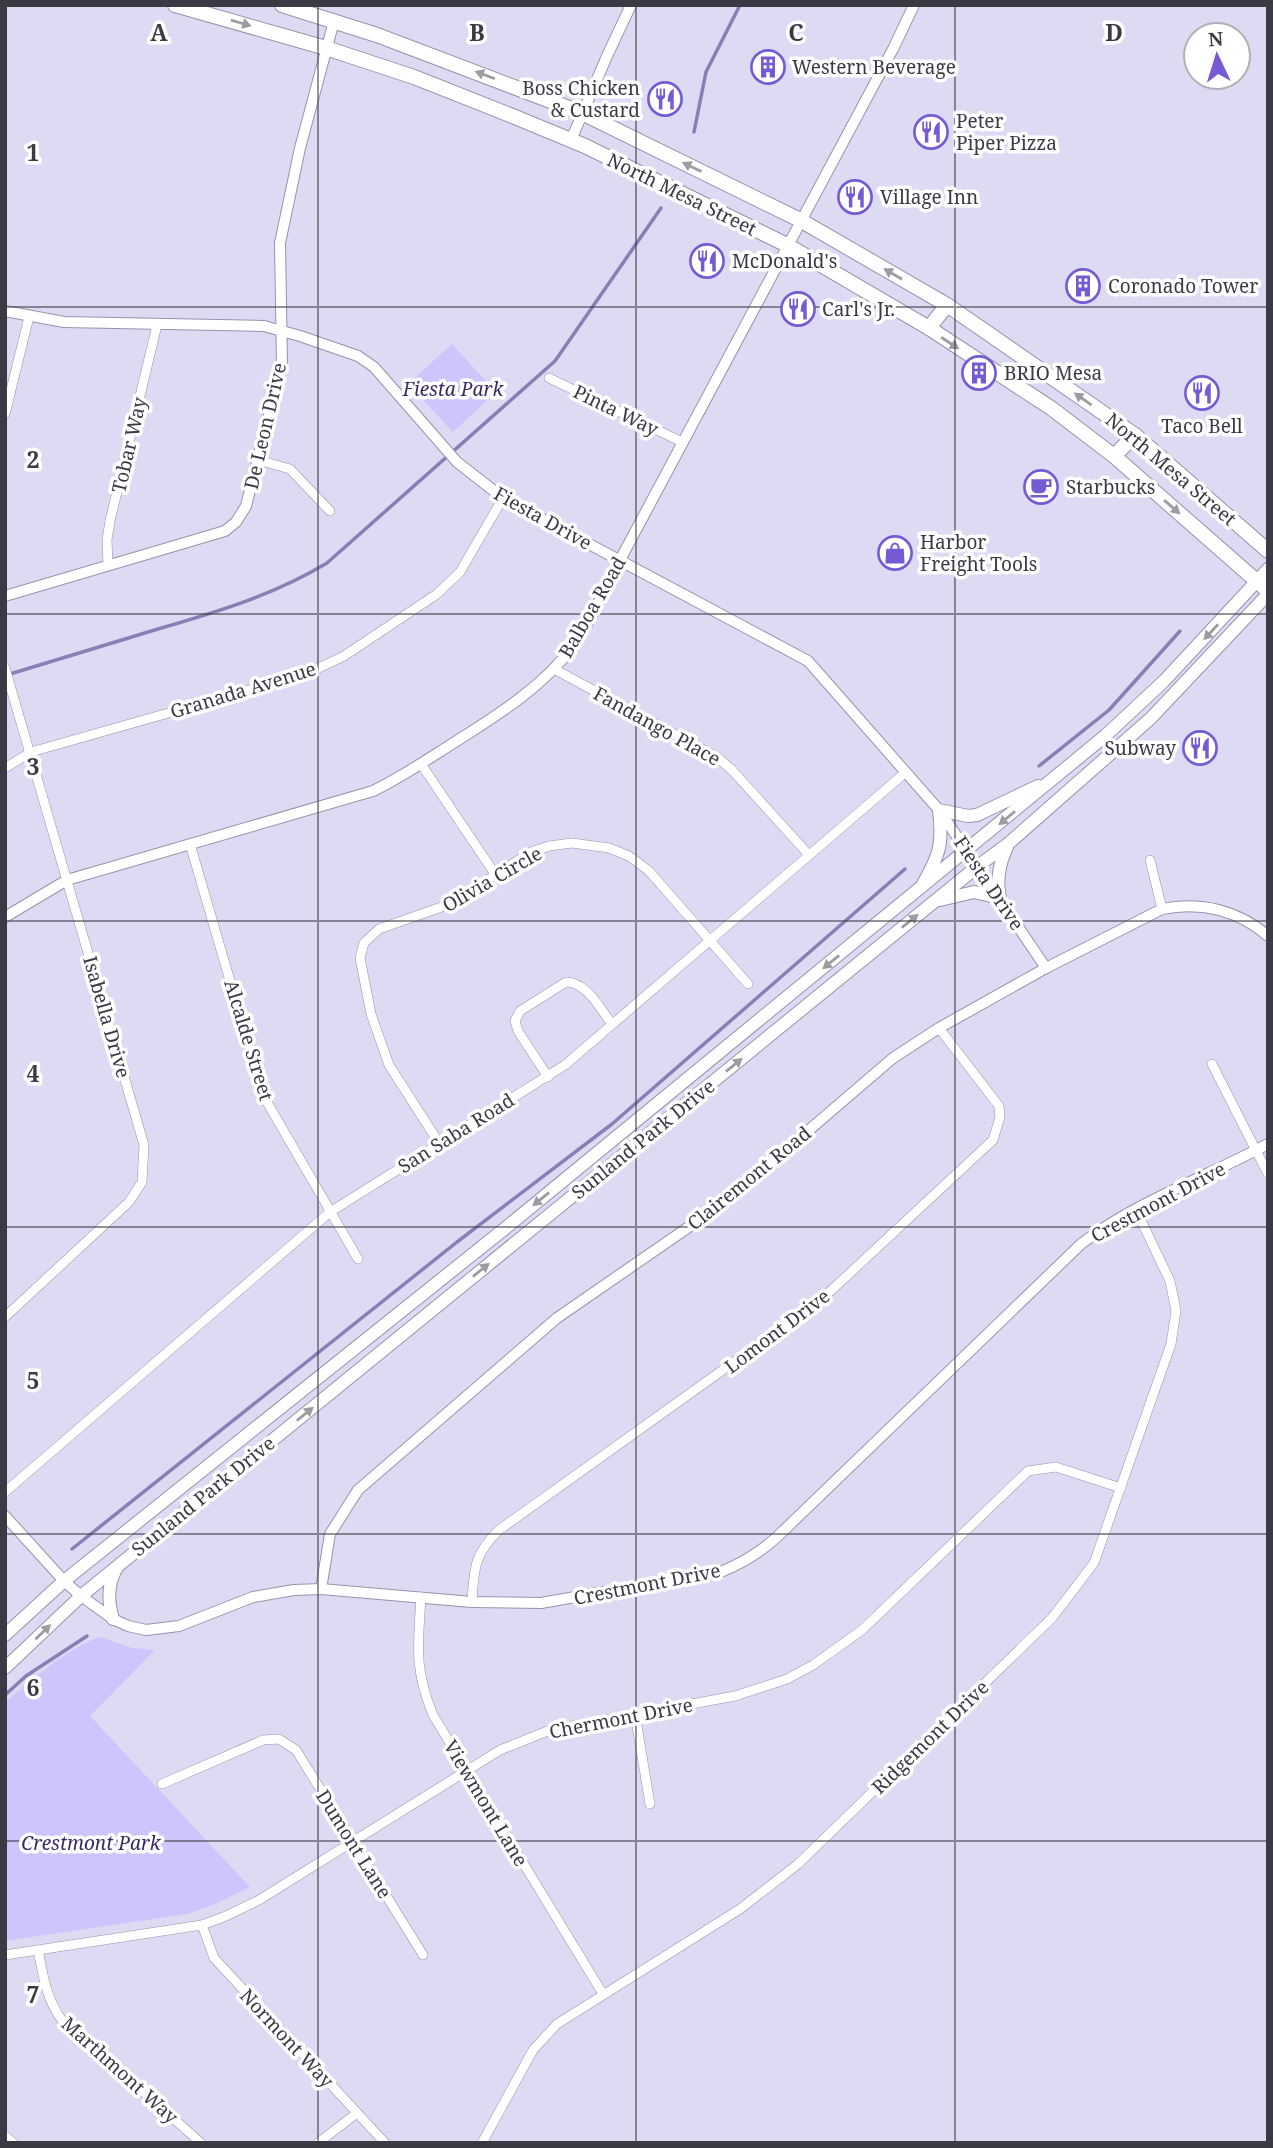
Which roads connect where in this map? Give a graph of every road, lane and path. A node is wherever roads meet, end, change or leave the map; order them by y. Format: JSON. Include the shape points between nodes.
{"nodes":[{"id":1,"x":175,"y":5,"type":"edge"},
{"id":2,"x":282,"y":5,"type":"edge"},
{"id":3,"x":631,"y":5,"type":"edge"},
{"id":4,"x":914,"y":5,"type":"edge"},
{"id":5,"x":199,"y":8,"type":"edge"},
{"id":6,"x":334,"y":21,"type":"junction"},
{"id":7,"x":326,"y":48,"type":"junction"},
{"id":8,"x":582,"y":113,"type":"junction"},
{"id":9,"x":571,"y":140,"type":"junction"},
{"id":10,"x":800,"y":220,"type":"junction"},
{"id":11,"x":787,"y":245,"type":"junction"},
{"id":12,"x":947,"y":305,"type":"junction"},
{"id":13,"x":5,"y":311,"type":"edge"},
{"id":14,"x":29,"y":317,"type":"junction"},
{"id":15,"x":157,"y":325,"type":"junction"},
{"id":16,"x":929,"y":328,"type":"junction"},
{"id":17,"x":282,"y":330,"type":"junction"},
{"id":18,"x":549,"y":378,"type":"dead end"},
{"id":19,"x":5,"y":414,"type":"edge"},
{"id":20,"x":1135,"y":435,"type":"junction"},
{"id":21,"x":682,"y":442,"type":"junction"},
{"id":22,"x":1114,"y":456,"type":"junction"},
{"id":23,"x":258,"y":460,"type":"junction"},
{"id":24,"x":503,"y":498,"type":"junction"},
{"id":25,"x":330,"y":510,"type":"dead end"},
{"id":26,"x":1268,"y":551,"type":"edge"},
{"id":27,"x":620,"y":560,"type":"junction"},
{"id":28,"x":108,"y":565,"type":"junction"},
{"id":29,"x":1268,"y":569,"type":"edge"},
{"id":30,"x":1264,"y":589,"type":"edge"},
{"id":31,"x":5,"y":596,"type":"edge"},
{"id":32,"x":5,"y":669,"type":"edge"},
{"id":33,"x":554,"y":669,"type":"junction"},
{"id":34,"x":1139,"y":705,"type":"junction"},
{"id":35,"x":1151,"y":718,"type":"junction"},
{"id":36,"x":31,"y":752,"type":"junction"},
{"id":37,"x":421,"y":764,"type":"junction"},
{"id":38,"x":5,"y":768,"type":"edge"},
{"id":39,"x":906,"y":772,"type":"junction"},
{"id":40,"x":1054,"y":779,"type":"junction"},
{"id":41,"x":939,"y":810,"type":"junction"},
{"id":42,"x":190,"y":844,"type":"junction"},
{"id":43,"x":1009,"y":844,"type":"junction"},
{"id":44,"x":968,"y":850,"type":"junction"},
{"id":45,"x":809,"y":855,"type":"junction"},
{"id":46,"x":1150,"y":860,"type":"dead end"},
{"id":47,"x":978,"y":866,"type":"junction"},
{"id":48,"x":495,"y":874,"type":"junction"},
{"id":49,"x":67,"y":880,"type":"junction"},
{"id":50,"x":919,"y":890,"type":"junction"},
{"id":51,"x":1000,"y":898,"type":"junction"},
{"id":52,"x":934,"y":902,"type":"junction"},
{"id":53,"x":1162,"y":909,"type":"junction"},
{"id":54,"x":5,"y":917,"type":"edge"},
{"id":55,"x":1268,"y":936,"type":"edge"},
{"id":56,"x":710,"y":940,"type":"junction"},
{"id":57,"x":1046,"y":968,"type":"junction"},
{"id":58,"x":748,"y":984,"type":"dead end"},
{"id":59,"x":612,"y":1024,"type":"junction"},
{"id":60,"x":939,"y":1028,"type":"junction"},
{"id":61,"x":1212,"y":1064,"type":"dead end"},
{"id":62,"x":548,"y":1077,"type":"junction"},
{"id":63,"x":439,"y":1143,"type":"junction"},
{"id":64,"x":1268,"y":1143,"type":"edge"},
{"id":65,"x":1256,"y":1150,"type":"junction"},
{"id":66,"x":1268,"y":1174,"type":"edge"},
{"id":67,"x":1136,"y":1210,"type":"junction"},
{"id":68,"x":330,"y":1212,"type":"junction"},
{"id":69,"x":358,"y":1259,"type":"dead end"},
{"id":70,"x":5,"y":1317,"type":"edge"},
{"id":71,"x":1121,"y":1488,"type":"junction"},
{"id":72,"x":5,"y":1492,"type":"edge"},
{"id":73,"x":5,"y":1516,"type":"edge"},
{"id":74,"x":118,"y":1565,"type":"junction"},
{"id":75,"x":64,"y":1581,"type":"junction"},
{"id":76,"x":321,"y":1589,"type":"junction"},
{"id":77,"x":81,"y":1596,"type":"junction"},
{"id":78,"x":421,"y":1597,"type":"junction"},
{"id":79,"x":472,"y":1602,"type":"junction"},
{"id":80,"x":113,"y":1619,"type":"junction"},
{"id":81,"x":5,"y":1635,"type":"edge"},
{"id":82,"x":5,"y":1668,"type":"edge"},
{"id":83,"x":635,"y":1714,"type":"junction"},
{"id":84,"x":466,"y":1771,"type":"junction"},
{"id":85,"x":162,"y":1784,"type":"dead end"},
{"id":86,"x":650,"y":1804,"type":"dead end"},
{"id":87,"x":353,"y":1841,"type":"junction"},
{"id":88,"x":202,"y":1925,"type":"junction"},
{"id":89,"x":38,"y":1950,"type":"junction"},
{"id":90,"x":5,"y":1955,"type":"edge"},
{"id":91,"x":424,"y":1955,"type":"dead end"},
{"id":92,"x":603,"y":1994,"type":"junction"},
{"id":93,"x":357,"y":2113,"type":"junction"},
{"id":94,"x":5,"y":2136,"type":"edge"},
{"id":95,"x":13,"y":2143,"type":"edge"},
{"id":96,"x":201,"y":2143,"type":"edge"},
{"id":97,"x":318,"y":2143,"type":"edge"},
{"id":98,"x":385,"y":2143,"type":"edge"},
{"id":99,"x":482,"y":2143,"type":"edge"}],
"edges":[{"from":1,"to":5,"type":"main road","name":"North Mesa Street"},
{"from":2,"to":6,"type":"main road","name":"North Mesa Street"},
{"from":3,"to":8,"type":"street"},
{"from":4,"to":10,"type":"street","name":"Balboa Road"},
{"from":5,"to":7,"type":"main road","name":"North Mesa Street","one_way":true},
{"from":6,"to":7,"type":"street","name":"De Leon Drive"},
{"from":8,"to":6,"type":"main road","name":"North Mesa Street","one_way":true},
{"from":7,"to":9,"type":"main road","name":"North Mesa Street","via":[[414,77]]},
{"from":7,"to":17,"type":"street","name":"De Leon Drive","via":[[280,243]]},
{"from":8,"to":9,"type":"street"},
{"from":10,"to":8,"type":"main road","name":"North Mesa Street","one_way":true},
{"from":9,"to":11,"type":"main road","name":"North Mesa Street"},
{"from":10,"to":11,"type":"street","name":"Balboa Road"},
{"from":12,"to":10,"type":"main road","name":"North Mesa Street","one_way":true},
{"from":11,"to":16,"type":"main road","name":"North Mesa Street"},
{"from":11,"to":21,"type":"street","name":"Balboa Road"},
{"from":12,"to":16,"type":"main road"},
{"from":20,"to":12,"type":"main road","name":"North Mesa Street","one_way":true},
{"from":13,"to":14,"type":"street","name":"Fiesta Drive"},
{"from":14,"to":15,"type":"street","name":"Fiesta Drive"},
{"from":14,"to":19,"type":"street"},
{"from":15,"to":17,"type":"street","name":"Fiesta Drive"},
{"from":15,"to":28,"type":"street","name":"Tobar Way","via":[[110,521]]},
{"from":16,"to":22,"type":"main road","name":"North Mesa Street","one_way":true,"via":[[1051,408]]},
{"from":17,"to":23,"type":"street","name":"De Leon Drive","via":[[282,364]]},
{"from":17,"to":24,"type":"street","name":"Fiesta Drive","via":[[358,356],[374,367],[454,458]]},
{"from":18,"to":21,"type":"street","name":"Pinta Way"},
{"from":20,"to":22,"type":"main road"},
{"from":20,"to":26,"type":"main road","name":"North Mesa Street"},
{"from":21,"to":27,"type":"street","name":"Balboa Road"},
{"from":22,"to":30,"type":"main road","name":"North Mesa Street","one_way":true},
{"from":23,"to":25,"type":"street","via":[[290,469]]},
{"from":23,"to":28,"type":"street","name":"De Leon Drive","via":[[246,506],[225,531]]},
{"from":24,"to":27,"type":"street","name":"Fiesta Drive"},
{"from":24,"to":36,"type":"street","name":"Granada Avenue","via":[[460,572],[437,594],[344,656],[306,674]]},
{"from":27,"to":33,"type":"street","name":"Balboa Road","via":[[575,643]]},
{"from":27,"to":39,"type":"street","name":"Fiesta Drive","via":[[808,661]]},
{"from":28,"to":31,"type":"street","name":"De Leon Drive"},
{"from":29,"to":30,"type":"main road","name":"Sunland Park Drive"},
{"from":30,"to":34,"type":"main road","name":"Sunland Park Drive","one_way":true,"via":[[1206,637]]},
{"from":30,"to":35,"type":"main road","name":"Sunland Park Drive"},
{"from":32,"to":36,"type":"street","name":"Isabella Drive"},
{"from":33,"to":37,"type":"street","name":"Balboa Road","via":[[504,710]]},
{"from":33,"to":45,"type":"street","name":"Fandango Place","via":[[717,757]]},
{"from":34,"to":35,"type":"main road"},
{"from":34,"to":40,"type":"main road","name":"Sunland Park Drive"},
{"from":35,"to":43,"type":"main road","name":"Sunland Park Drive"},
{"from":36,"to":38,"type":"street","name":"Granada Avenue"},
{"from":36,"to":49,"type":"street","name":"Isabella Drive"},
{"from":37,"to":42,"type":"street","name":"Balboa Road","via":[[373,791]]},
{"from":37,"to":48,"type":"street"},
{"from":39,"to":41,"type":"street","name":"Fiesta Drive"},
{"from":39,"to":45,"type":"street","name":"San Saba Road"},
{"from":40,"to":41,"type":"main road","via":[[977,815]]},
{"from":40,"to":44,"type":"main road","name":"Sunland Park Drive","one_way":true},
{"from":41,"to":44,"type":"street","name":"Fiesta Drive"},
{"from":41,"to":50,"type":"main road","via":[[940,846]]},
{"from":42,"to":49,"type":"street","name":"Balboa Road"},
{"from":42,"to":68,"type":"street","name":"Alcalde Street","via":[[264,1097]]},
{"from":43,"to":47,"type":"main road","name":"Sunland Park Drive"},
{"from":43,"to":51,"type":"main road","via":[[999,871]]},
{"from":44,"to":47,"type":"street","name":"Fiesta Drive"},
{"from":44,"to":50,"type":"main road","name":"Sunland Park Drive"},
{"from":45,"to":56,"type":"street","name":"San Saba Road"},
{"from":46,"to":53,"type":"street"},
{"from":47,"to":51,"type":"street","name":"Fiesta Drive"},
{"from":47,"to":52,"type":"main road","name":"Sunland Park Drive"},
{"from":48,"to":56,"type":"street","name":"Olivia Circle","via":[[549,846],[572,843],[609,848],[649,871]]},
{"from":48,"to":63,"type":"street","name":"Olivia Circle","via":[[450,904],[379,929],[364,943],[360,958],[371,1014],[389,1065]]},
{"from":49,"to":54,"type":"street","name":"Balboa Road"},
{"from":49,"to":70,"type":"street","name":"Isabella Drive","via":[[144,1145],[142,1182],[129,1202]]},
{"from":50,"to":75,"type":"main road","name":"Sunland Park Drive","one_way":true},
{"from":51,"to":52,"type":"main road","via":[[974,891]]},
{"from":51,"to":57,"type":"street","name":"Fiesta Drive"},
{"from":74,"to":52,"type":"main road","name":"Sunland Park Drive","one_way":true},
{"from":53,"to":55,"type":"street","name":"Clairemont Road","via":[[1195,906],[1230,913]]},
{"from":53,"to":57,"type":"street","name":"Clairemont Road"},
{"from":56,"to":58,"type":"street","name":"Olivia Circle"},
{"from":56,"to":59,"type":"street","name":"San Saba Road"},
{"from":57,"to":60,"type":"street","name":"Clairemont Road"},
{"from":59,"to":62,"type":"street","name":"San Saba Road"},
{"from":59,"to":62,"type":"street","via":[[575,982],[566,982],[520,1011],[515,1021],[518,1031]]},
{"from":60,"to":76,"type":"street","name":"Clairemont Road","via":[[893,1058],[725,1202],[557,1318],[358,1490],[330,1534]]},
{"from":60,"to":79,"type":"street","name":"Lomont Drive","via":[[999,1105],[993,1140],[822,1299],[499,1530],[480,1553]]},
{"from":61,"to":65,"type":"street"},
{"from":62,"to":63,"type":"street","name":"San Saba Road"},
{"from":63,"to":68,"type":"street","name":"San Saba Road"},
{"from":64,"to":65,"type":"street","name":"Crestmont Drive"},
{"from":65,"to":66,"type":"street"},
{"from":65,"to":67,"type":"street","name":"Crestmont Drive"},
{"from":67,"to":71,"type":"street","name":"Ridgemont Drive","via":[[1170,1281],[1176,1311],[1171,1344]]},
{"from":67,"to":79,"type":"street","name":"Crestmont Drive","via":[[1081,1244],[778,1536],[746,1561],[723,1571],[550,1602]]},
{"from":68,"to":69,"type":"street","name":"Alcalde Street"},
{"from":68,"to":72,"type":"street","name":"San Saba Road"},
{"from":71,"to":83,"type":"street","name":"Chermont Drive","via":[[1056,1467],[1028,1471],[862,1630],[813,1665],[735,1696]]},
{"from":71,"to":92,"type":"street","name":"Ridgemont Drive","via":[[1094,1563],[1043,1628],[798,1864],[740,1909]]},
{"from":73,"to":75,"type":"street","name":"Crestmont Drive"},
{"from":74,"to":77,"type":"main road","name":"Sunland Park Drive"},
{"from":74,"to":80,"type":"main road","via":[[108,1603]]},
{"from":75,"to":77,"type":"street","name":"Crestmont Drive"},
{"from":75,"to":81,"type":"main road","name":"Sunland Park Drive"},
{"from":76,"to":78,"type":"street","name":"Crestmont Drive"},
{"from":76,"to":80,"type":"street","name":"Crestmont Drive","via":[[253,1597],[161,1629],[146,1630]]},
{"from":77,"to":80,"type":"street","name":"Crestmont Drive"},
{"from":82,"to":77,"type":"main road","name":"Sunland Park Drive","one_way":true},
{"from":78,"to":79,"type":"street","name":"Crestmont Drive"},
{"from":78,"to":84,"type":"street","name":"Viewmont Lane","via":[[417,1658],[424,1692]]},
{"from":83,"to":84,"type":"street","name":"Chermont Drive","via":[[550,1730],[500,1750]]},
{"from":83,"to":86,"type":"street"},
{"from":84,"to":87,"type":"street","name":"Chermont Drive"},
{"from":84,"to":92,"type":"street","name":"Viewmont Lane"},
{"from":85,"to":87,"type":"street","name":"Dumont Lane","via":[[263,1740],[279,1739],[296,1750]]},
{"from":87,"to":88,"type":"street","name":"Chermont Drive","via":[[259,1900]]},
{"from":87,"to":91,"type":"street","name":"Dumont Lane"},
{"from":88,"to":89,"type":"street","name":"Chermont Drive"},
{"from":88,"to":93,"type":"street","name":"Normont Way","via":[[214,1958]]},
{"from":89,"to":90,"type":"street","name":"Chermont Drive"},
{"from":89,"to":96,"type":"street","name":"Marthmont Way","via":[[47,1994],[61,2019]]},
{"from":92,"to":99,"type":"street","name":"Ridgemont Drive","via":[[557,2024],[533,2050]]},
{"from":93,"to":97,"type":"street"},
{"from":93,"to":98,"type":"street","name":"Normont Way"},
{"from":94,"to":95,"type":"street"}]}
